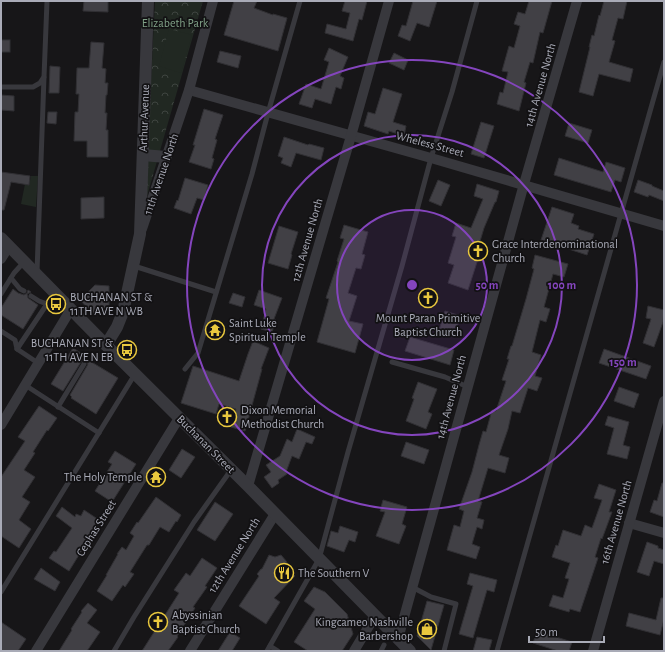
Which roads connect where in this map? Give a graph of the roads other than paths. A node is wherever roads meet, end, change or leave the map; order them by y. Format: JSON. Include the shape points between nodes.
{"nodes":[{"id":1,"x":47,"y":1,"type":"edge"},
{"id":2,"x":148,"y":1,"type":"edge"},
{"id":3,"x":213,"y":1,"type":"edge"},
{"id":4,"x":300,"y":1,"type":"edge"},
{"id":5,"x":389,"y":1,"type":"edge"},
{"id":6,"x":477,"y":1,"type":"edge"},
{"id":7,"x":577,"y":1,"type":"edge"},
{"id":8,"x":664,"y":62,"type":"edge"},
{"id":9,"x":44,"y":77,"type":"junction"},
{"id":10,"x":1,"y":87,"type":"edge"},
{"id":11,"x":189,"y":90,"type":"junction"},
{"id":12,"x":268,"y":113,"type":"junction"},
{"id":13,"x":351,"y":136,"type":"junction"},
{"id":14,"x":143,"y":155,"type":"junction"},
{"id":15,"x":166,"y":157,"type":"junction"},
{"id":16,"x":431,"y":158,"type":"junction"},
{"id":17,"x":524,"y":184,"type":"junction"},
{"id":18,"x":621,"y":213,"type":"junction"},
{"id":19,"x":664,"y":226,"type":"edge"},
{"id":20,"x":140,"y":234,"type":"junction"},
{"id":21,"x":5,"y":242,"type":"edge"},
{"id":22,"x":1,"y":259,"type":"edge"},
{"id":23,"x":25,"y":261,"type":"junction"},
{"id":24,"x":134,"y":266,"type":"junction"},
{"id":25,"x":37,"y":274,"type":"junction"},
{"id":26,"x":11,"y":278,"type":"junction"},
{"id":27,"x":24,"y":291,"type":"dead end"},
{"id":28,"x":216,"y":292,"type":"junction"},
{"id":29,"x":56,"y":293,"type":"junction"},
{"id":30,"x":1,"y":294,"type":"edge"},
{"id":31,"x":31,"y":296,"type":"dead end"},
{"id":32,"x":47,"y":304,"type":"junction"},
{"id":33,"x":71,"y":309,"type":"junction"},
{"id":34,"x":1,"y":331,"type":"edge"},
{"id":35,"x":106,"y":345,"type":"junction"},
{"id":36,"x":17,"y":349,"type":"junction"},
{"id":37,"x":392,"y":362,"type":"dead end"},
{"id":38,"x":38,"y":363,"type":"junction"},
{"id":39,"x":84,"y":364,"type":"dead end"},
{"id":40,"x":185,"y":369,"type":"dead end"},
{"id":41,"x":135,"y":373,"type":"junction"},
{"id":42,"x":25,"y":385,"type":"junction"},
{"id":43,"x":468,"y":387,"type":"junction"},
{"id":44,"x":664,"y":400,"type":"edge"},
{"id":45,"x":58,"y":406,"type":"junction"},
{"id":46,"x":179,"y":418,"type":"junction"},
{"id":47,"x":1,"y":425,"type":"edge"},
{"id":48,"x":99,"y":433,"type":"junction"},
{"id":49,"x":231,"y":469,"type":"junction"},
{"id":50,"x":248,"y":486,"type":"junction"},
{"id":51,"x":275,"y":514,"type":"junction"},
{"id":52,"x":630,"y":523,"type":"junction"},
{"id":53,"x":664,"y":533,"type":"edge"},
{"id":54,"x":319,"y":559,"type":"junction"},
{"id":55,"x":412,"y":587,"type":"junction"},
{"id":56,"x":1,"y":592,"type":"edge"},
{"id":57,"x":375,"y":616,"type":"junction"},
{"id":58,"x":398,"y":639,"type":"junction"},
{"id":59,"x":384,"y":645,"type":"dead end"},
{"id":60,"x":268,"y":648,"type":"edge"},
{"id":61,"x":36,"y":651,"type":"edge"},
{"id":62,"x":114,"y":651,"type":"edge"},
{"id":63,"x":190,"y":651,"type":"edge"},
{"id":64,"x":278,"y":651,"type":"edge"},
{"id":65,"x":354,"y":651,"type":"edge"},
{"id":66,"x":381,"y":651,"type":"edge"},
{"id":67,"x":410,"y":651,"type":"edge"},
{"id":68,"x":444,"y":651,"type":"edge"},
{"id":69,"x":497,"y":651,"type":"edge"},
{"id":70,"x":593,"y":651,"type":"edge"}],
"edges":[{"from":1,"to":9,"type":"lane"},
{"from":2,"to":14,"type":"street","name":"Arthur Avenue"},
{"from":3,"to":11,"type":"street","name":"11th Avenue North"},
{"from":4,"to":12,"type":"lane"},
{"from":5,"to":13,"type":"street","name":"12th Avenue North"},
{"from":6,"to":16,"type":"lane"},
{"from":7,"to":17,"type":"street","name":"14th Avenue North"},
{"from":8,"to":18,"type":"lane"},
{"from":9,"to":10,"type":"lane","via":[[33,87]]},
{"from":9,"to":25,"type":"lane"},
{"from":11,"to":12,"type":"street","name":"Wheless Street"},
{"from":11,"to":15,"type":"street","name":"11th Avenue North"},
{"from":12,"to":13,"type":"street","name":"Wheless Street"},
{"from":12,"to":28,"type":"lane"},
{"from":13,"to":16,"type":"street","name":"Wheless Street"},
{"from":13,"to":50,"type":"street","name":"12th Avenue North"},
{"from":14,"to":15,"type":"street"},
{"from":14,"to":20,"type":"street","name":"Arthur Avenue"},
{"from":15,"to":20,"type":"street","name":"11th Avenue North"},
{"from":16,"to":17,"type":"street","name":"Wheless Street"},
{"from":16,"to":54,"type":"lane"},
{"from":17,"to":18,"type":"street","name":"Wheless Street"},
{"from":17,"to":43,"type":"street","name":"14th Avenue North"},
{"from":18,"to":19,"type":"street","name":"Wheless Street"},
{"from":18,"to":69,"type":"lane"},
{"from":20,"to":24,"type":"street","name":"11th Avenue North"},
{"from":21,"to":22,"type":"street"},
{"from":21,"to":23,"type":"street","name":"Buchanan Street"},
{"from":23,"to":25,"type":"street","name":"Buchanan Street"},
{"from":23,"to":26,"type":"lane"},
{"from":24,"to":28,"type":"lane"},
{"from":24,"to":35,"type":"street","name":"11th Avenue North","via":[[118,327]]},
{"from":25,"to":29,"type":"street","name":"Buchanan Street"},
{"from":26,"to":27,"type":"lane"},
{"from":26,"to":30,"type":"lane"},
{"from":28,"to":40,"type":"lane","via":[[198,353]]},
{"from":29,"to":32,"type":"lane"},
{"from":29,"to":33,"type":"street","name":"Buchanan Street"},
{"from":31,"to":32,"type":"lane"},
{"from":32,"to":36,"type":"lane"},
{"from":33,"to":35,"type":"street","name":"Buchanan Street"},
{"from":33,"to":38,"type":"street"},
{"from":34,"to":36,"type":"lane","via":[[15,340]]},
{"from":35,"to":41,"type":"street","name":"Buchanan Street"},
{"from":36,"to":38,"type":"lane"},
{"from":37,"to":43,"type":"lane"},
{"from":38,"to":42,"type":"street"},
{"from":39,"to":45,"type":"lane"},
{"from":41,"to":46,"type":"street","name":"Buchanan Street"},
{"from":41,"to":48,"type":"lane"},
{"from":42,"to":45,"type":"lane"},
{"from":42,"to":47,"type":"street"},
{"from":43,"to":55,"type":"street","name":"14th Avenue North"},
{"from":44,"to":52,"type":"street","name":"16th Avenue North"},
{"from":45,"to":48,"type":"lane"},
{"from":46,"to":49,"type":"street","name":"Buchanan Street"},
{"from":46,"to":61,"type":"street","name":"Cephas Street"},
{"from":48,"to":56,"type":"lane"},
{"from":49,"to":50,"type":"street","name":"Buchanan Street"},
{"from":49,"to":62,"type":"lane","via":[[194,522]]},
{"from":50,"to":51,"type":"street","name":"Buchanan Street"},
{"from":51,"to":54,"type":"street","name":"Buchanan Street"},
{"from":51,"to":63,"type":"street","name":"12th Avenue North"},
{"from":52,"to":53,"type":"street"},
{"from":52,"to":70,"type":"street","name":"16th Avenue North"},
{"from":54,"to":57,"type":"street","name":"Buchanan Street"},
{"from":54,"to":60,"type":"lane"},
{"from":55,"to":58,"type":"street","name":"14th Avenue North"},
{"from":55,"to":68,"type":"lane","via":[[431,597],[456,604]]},
{"from":57,"to":58,"type":"street","name":"Buchanan Street"},
{"from":57,"to":65,"type":"street"},
{"from":58,"to":67,"type":"street","name":"Buchanan Street"},
{"from":59,"to":66,"type":"lane"},
{"from":60,"to":64,"type":"lane"}]}
